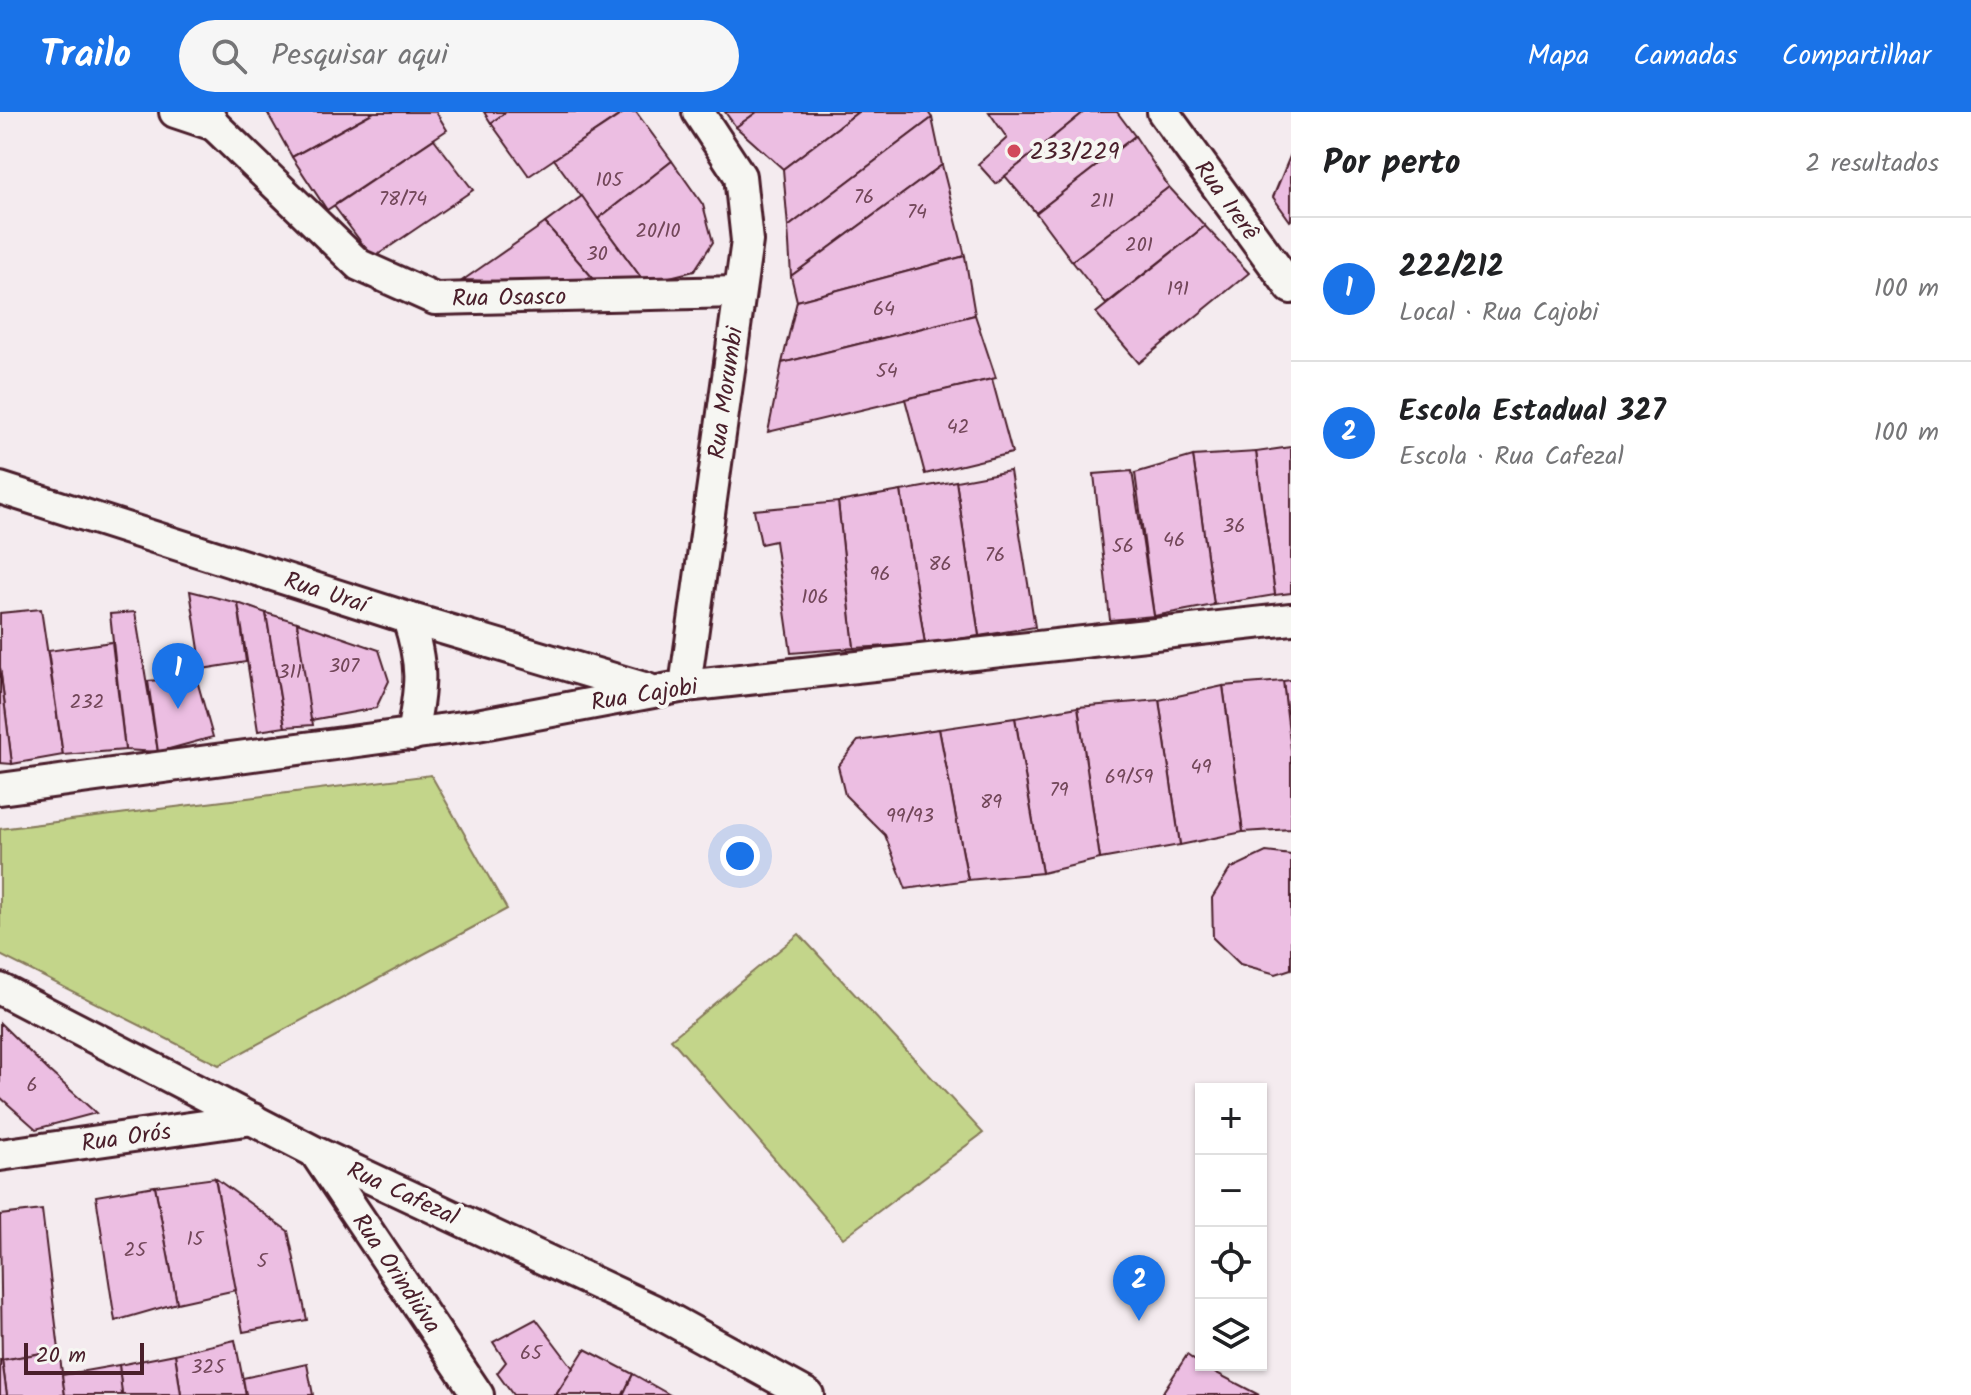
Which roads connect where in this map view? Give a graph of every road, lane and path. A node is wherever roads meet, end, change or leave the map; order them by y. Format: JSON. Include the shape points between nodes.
{"nodes":[{"id":1,"x":175,"y":112,"type":"edge"},
{"id":2,"x":698,"y":112,"type":"edge"},
{"id":3,"x":1167,"y":113,"type":"edge"},
{"id":4,"x":210,"y":119,"type":"edge"},
{"id":5,"x":1291,"y":288,"type":"edge"},
{"id":6,"x":738,"y":292,"type":"junction"},
{"id":7,"x":0,"y":488,"type":"edge"},
{"id":8,"x":408,"y":618,"type":"junction"},
{"id":9,"x":1291,"y":619,"type":"edge"},
{"id":10,"x":685,"y":686,"type":"junction"},
{"id":11,"x":653,"y":691,"type":"junction"},
{"id":12,"x":412,"y":735,"type":"junction"},
{"id":13,"x":0,"y":789,"type":"edge"},
{"id":14,"x":0,"y":989,"type":"edge"},
{"id":15,"x":253,"y":1119,"type":"junction"},
{"id":16,"x":315,"y":1152,"type":"junction"},
{"id":17,"x":0,"y":1155,"type":"edge"},
{"id":18,"x":478,"y":1395,"type":"edge"},
{"id":19,"x":808,"y":1395,"type":"edge"}],
"edges":[{"from":1,"to":4,"type":"street"},
{"from":2,"to":6,"type":"street","name":"Rua Morumbi","via":[[740,176],[747,241]]},
{"from":3,"to":5,"type":"street","name":"Rua Irerê"},
{"from":4,"to":6,"type":"street","name":"Rua Osasco","via":[[359,265],[435,299]]},
{"from":6,"to":10,"type":"street","name":"Rua Morumbi"},
{"from":7,"to":8,"type":"street","name":"Rua Uraí"},
{"from":8,"to":11,"type":"street","name":"Rua Uraí"},
{"from":8,"to":12,"type":"street","via":[[421,655]]},
{"from":9,"to":10,"type":"street","name":"Rua Cajobi"},
{"from":10,"to":11,"type":"street","name":"Rua Cajobi"},
{"from":11,"to":12,"type":"street","name":"Rua Cajobi"},
{"from":12,"to":13,"type":"street","name":"Rua Cajobi"},
{"from":14,"to":15,"type":"street","name":"Rua Cafezal"},
{"from":15,"to":16,"type":"street","name":"Rua Cafezal"},
{"from":15,"to":17,"type":"street","name":"Rua Orós"},
{"from":16,"to":18,"type":"street","name":"Rua Orindiúva"},
{"from":16,"to":19,"type":"street","name":"Rua Cafezal","via":[[653,1310]]}]}
